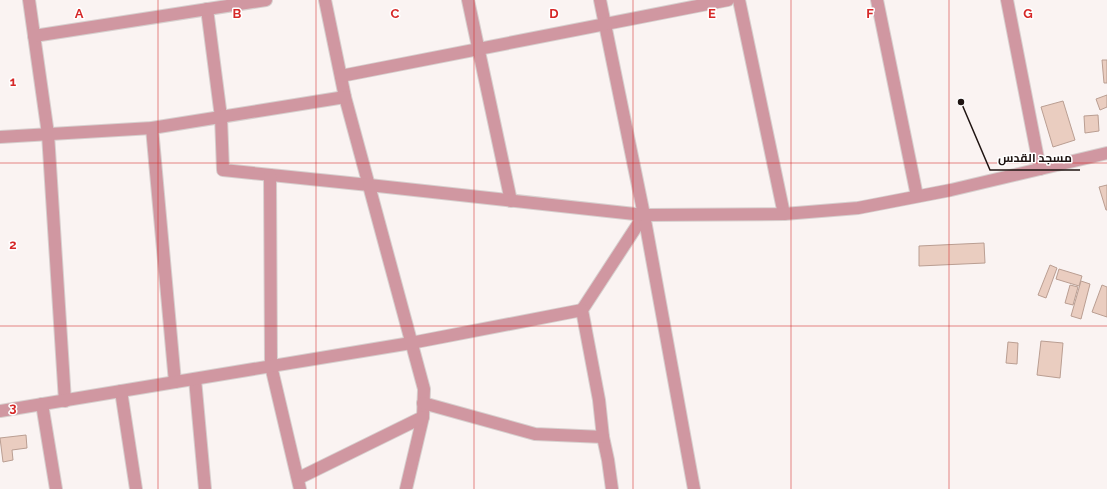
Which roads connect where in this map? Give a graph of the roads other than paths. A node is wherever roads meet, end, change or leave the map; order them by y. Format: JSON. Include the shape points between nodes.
{"nodes":[{"id":1,"x":29,"y":0,"type":"edge"},
{"id":2,"x":266,"y":0,"type":"edge"},
{"id":3,"x":325,"y":0,"type":"edge"},
{"id":4,"x":468,"y":0,"type":"edge"},
{"id":5,"x":600,"y":0,"type":"edge"},
{"id":6,"x":728,"y":0,"type":"edge"},
{"id":7,"x":740,"y":0,"type":"edge"},
{"id":8,"x":877,"y":0,"type":"edge"},
{"id":9,"x":1006,"y":0,"type":"edge"},
{"id":10,"x":207,"y":10,"type":"junction"},
{"id":11,"x":605,"y":24,"type":"junction"},
{"id":12,"x":34,"y":36,"type":"junction"},
{"id":13,"x":478,"y":49,"type":"junction"},
{"id":14,"x":340,"y":76,"type":"junction"},
{"id":15,"x":345,"y":97,"type":"junction"},
{"id":16,"x":221,"y":117,"type":"junction"},
{"id":17,"x":152,"y":128,"type":"junction"},
{"id":18,"x":48,"y":134,"type":"junction"},
{"id":19,"x":0,"y":137,"type":"edge"},
{"id":20,"x":1107,"y":153,"type":"edge"},
{"id":21,"x":1040,"y":169,"type":"junction"},
{"id":22,"x":270,"y":175,"type":"junction"},
{"id":23,"x":369,"y":185,"type":"junction"},
{"id":24,"x":917,"y":196,"type":"junction"},
{"id":25,"x":511,"y":201,"type":"junction"},
{"id":26,"x":784,"y":214,"type":"junction"},
{"id":27,"x":644,"y":215,"type":"junction"},
{"id":28,"x":582,"y":310,"type":"junction"},
{"id":29,"x":411,"y":343,"type":"junction"},
{"id":30,"x":271,"y":366,"type":"junction"},
{"id":31,"x":195,"y":379,"type":"junction"},
{"id":32,"x":175,"y":382,"type":"junction"},
{"id":33,"x":121,"y":391,"type":"junction"},
{"id":34,"x":64,"y":401,"type":"junction"},
{"id":35,"x":42,"y":404,"type":"junction"},
{"id":36,"x":424,"y":404,"type":"junction"},
{"id":37,"x":0,"y":411,"type":"edge"},
{"id":38,"x":423,"y":417,"type":"junction"},
{"id":39,"x":603,"y":437,"type":"junction"},
{"id":40,"x":299,"y":484,"type":"edge"},
{"id":41,"x":56,"y":489,"type":"edge"},
{"id":42,"x":136,"y":489,"type":"edge"},
{"id":43,"x":205,"y":489,"type":"edge"},
{"id":44,"x":406,"y":489,"type":"edge"},
{"id":45,"x":612,"y":489,"type":"edge"},
{"id":46,"x":694,"y":489,"type":"edge"}],
"edges":[{"from":1,"to":12,"type":"street"},
{"from":2,"to":10,"type":"street"},
{"from":3,"to":14,"type":"street"},
{"from":4,"to":13,"type":"street"},
{"from":5,"to":11,"type":"street"},
{"from":6,"to":11,"type":"street"},
{"from":7,"to":26,"type":"street"},
{"from":8,"to":24,"type":"street"},
{"from":9,"to":21,"type":"street"},
{"from":10,"to":12,"type":"street"},
{"from":10,"to":16,"type":"street"},
{"from":11,"to":13,"type":"street"},
{"from":11,"to":27,"type":"street"},
{"from":12,"to":18,"type":"street"},
{"from":13,"to":14,"type":"street"},
{"from":13,"to":25,"type":"street"},
{"from":14,"to":15,"type":"street"},
{"from":15,"to":16,"type":"street"},
{"from":15,"to":23,"type":"street"},
{"from":16,"to":17,"type":"street"},
{"from":16,"to":22,"type":"street","via":[[223,170]]},
{"from":17,"to":18,"type":"street"},
{"from":17,"to":32,"type":"street"},
{"from":18,"to":19,"type":"street"},
{"from":18,"to":34,"type":"street"},
{"from":20,"to":21,"type":"street"},
{"from":21,"to":24,"type":"street"},
{"from":22,"to":23,"type":"street"},
{"from":22,"to":30,"type":"street"},
{"from":23,"to":25,"type":"street"},
{"from":23,"to":29,"type":"street"},
{"from":24,"to":26,"type":"street","via":[[858,208]]},
{"from":25,"to":27,"type":"street"},
{"from":26,"to":27,"type":"street"},
{"from":27,"to":28,"type":"street"},
{"from":27,"to":46,"type":"street"},
{"from":28,"to":29,"type":"street"},
{"from":28,"to":39,"type":"street","via":[[599,400]]},
{"from":29,"to":30,"type":"street"},
{"from":29,"to":36,"type":"street","via":[[424,389]]},
{"from":30,"to":31,"type":"street"},
{"from":30,"to":40,"type":"street"},
{"from":31,"to":32,"type":"street"},
{"from":31,"to":43,"type":"street"},
{"from":32,"to":33,"type":"street"},
{"from":33,"to":34,"type":"street"},
{"from":33,"to":42,"type":"street"},
{"from":34,"to":35,"type":"street"},
{"from":35,"to":37,"type":"street"},
{"from":35,"to":41,"type":"street"},
{"from":36,"to":38,"type":"street"},
{"from":36,"to":39,"type":"street","via":[[535,434]]},
{"from":38,"to":40,"type":"street"},
{"from":38,"to":44,"type":"street"},
{"from":39,"to":45,"type":"street"}]}
